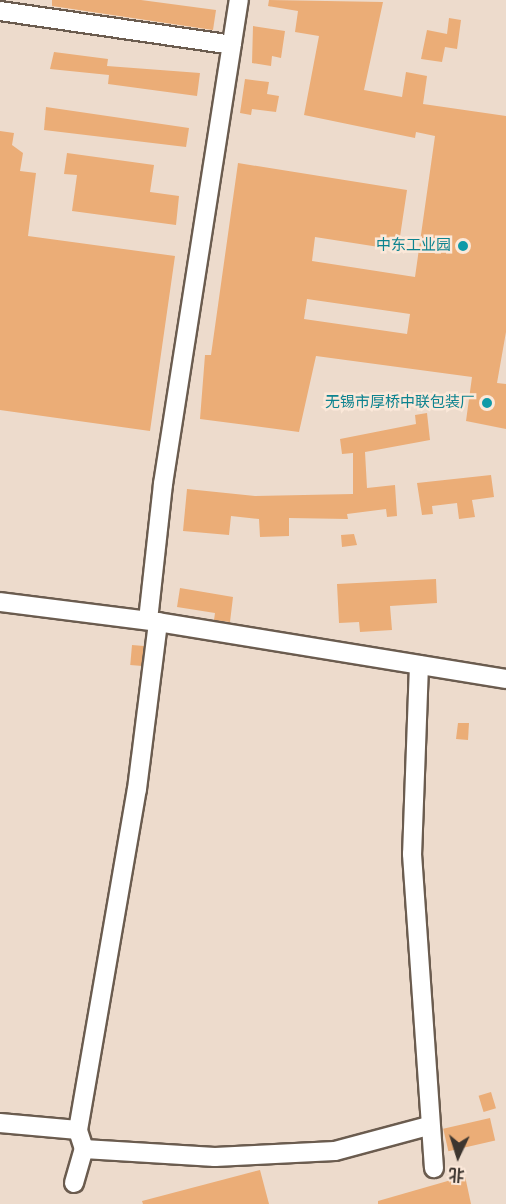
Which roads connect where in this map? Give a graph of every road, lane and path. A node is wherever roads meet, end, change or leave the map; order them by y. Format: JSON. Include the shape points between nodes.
{"nodes":[{"id":1,"x":239,"y":0,"type":"edge"},
{"id":2,"x":0,"y":11,"type":"edge"},
{"id":3,"x":232,"y":45,"type":"junction"},
{"id":4,"x":0,"y":602,"type":"edge"},
{"id":5,"x":153,"y":621,"type":"junction"},
{"id":6,"x":419,"y":665,"type":"junction"},
{"id":7,"x":506,"y":679,"type":"edge"},
{"id":8,"x":0,"y":1123,"type":"edge"},
{"id":9,"x":428,"y":1126,"type":"junction"},
{"id":10,"x":78,"y":1130,"type":"junction"},
{"id":11,"x":84,"y":1149,"type":"junction"},
{"id":12,"x":434,"y":1168,"type":"dead end"},
{"id":13,"x":74,"y":1183,"type":"dead end"}],
"edges":[{"from":1,"to":3,"type":"street"},
{"from":2,"to":3,"type":"street"},
{"from":3,"to":5,"type":"street","via":[[163,484]]},
{"from":4,"to":5,"type":"street"},
{"from":5,"to":6,"type":"street"},
{"from":5,"to":10,"type":"street","via":[[137,789]]},
{"from":6,"to":7,"type":"street"},
{"from":6,"to":9,"type":"street","via":[[412,854]]},
{"from":8,"to":10,"type":"street"},
{"from":9,"to":11,"type":"street","via":[[335,1150],[215,1158]]},
{"from":9,"to":12,"type":"street"},
{"from":10,"to":11,"type":"street"},
{"from":11,"to":13,"type":"street"}]}
